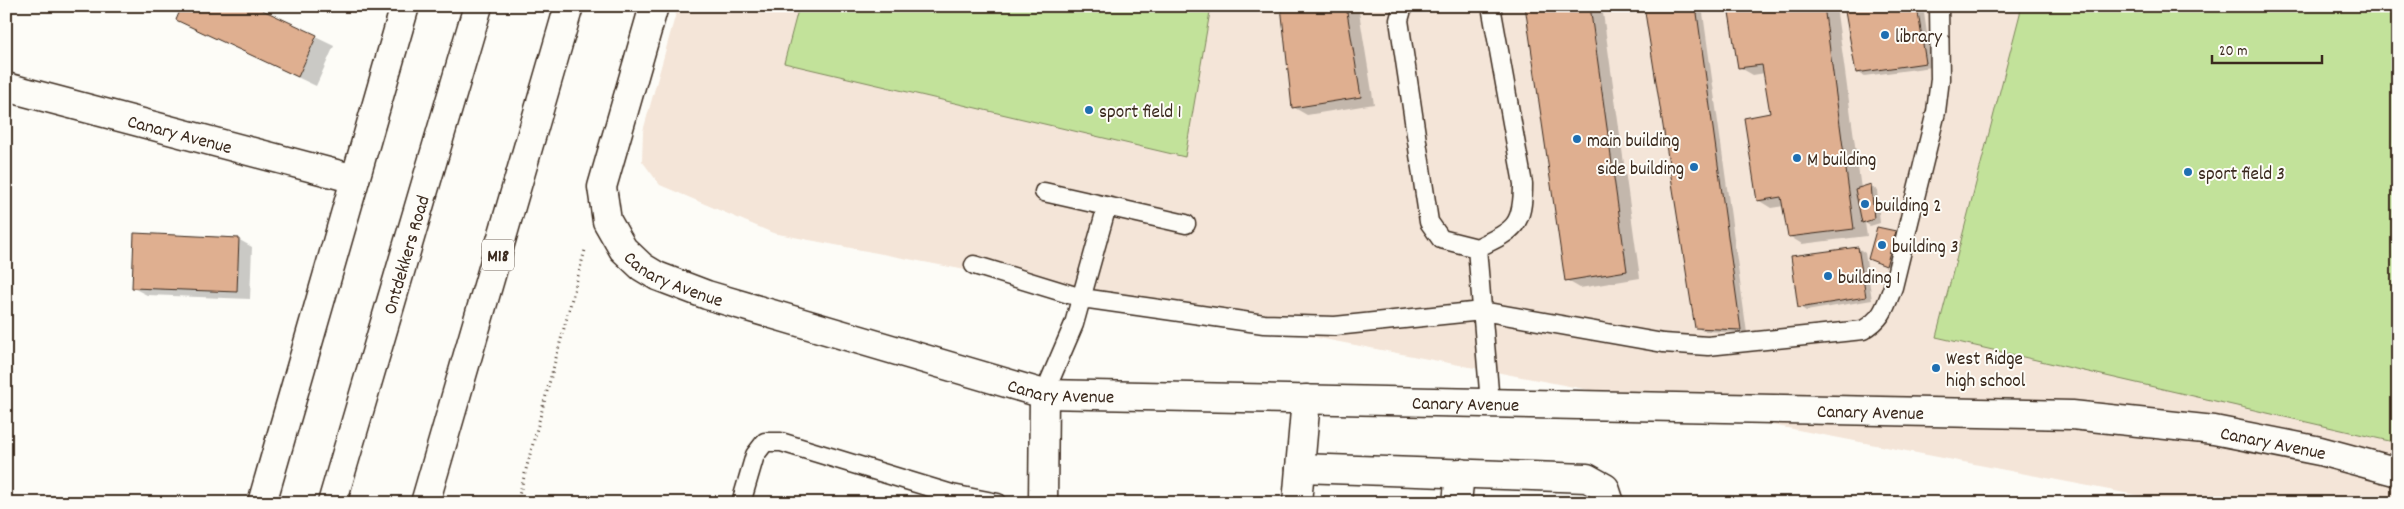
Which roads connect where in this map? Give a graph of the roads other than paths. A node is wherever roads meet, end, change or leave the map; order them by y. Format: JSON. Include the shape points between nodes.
{"nodes":[{"id":1,"x":405,"y":6,"type":"edge"},
{"id":2,"x":478,"y":6,"type":"edge"},
{"id":3,"x":569,"y":6,"type":"edge"},
{"id":4,"x":654,"y":6,"type":"edge"},
{"id":5,"x":1403,"y":6,"type":"edge"},
{"id":6,"x":1491,"y":6,"type":"edge"},
{"id":7,"x":1939,"y":6,"type":"edge"},
{"id":8,"x":6,"y":87,"type":"edge"},
{"id":9,"x":355,"y":179,"type":"junction"},
{"id":10,"x":1044,"y":192,"type":"dead end"},
{"id":11,"x":1107,"y":206,"type":"junction"},
{"id":12,"x":1186,"y":224,"type":"dead end"},
{"id":13,"x":1477,"y":248,"type":"junction"},
{"id":14,"x":974,"y":265,"type":"dead end"},
{"id":15,"x":1082,"y":298,"type":"junction"},
{"id":16,"x":1482,"y":310,"type":"junction"},
{"id":17,"x":1044,"y":394,"type":"junction"},
{"id":18,"x":1306,"y":399,"type":"junction"},
{"id":19,"x":1490,"y":403,"type":"junction"},
{"id":20,"x":1300,"y":468,"type":"junction"},
{"id":21,"x":2398,"y":472,"type":"edge"},
{"id":22,"x":1460,"y":473,"type":"junction"},
{"id":23,"x":262,"y":503,"type":"edge"},
{"id":24,"x":332,"y":503,"type":"edge"},
{"id":25,"x":425,"y":503,"type":"edge"},
{"id":26,"x":741,"y":503,"type":"edge"},
{"id":27,"x":998,"y":503,"type":"edge"},
{"id":28,"x":1043,"y":503,"type":"edge"},
{"id":29,"x":1297,"y":503,"type":"edge"},
{"id":30,"x":1457,"y":503,"type":"edge"},
{"id":31,"x":1610,"y":503,"type":"edge"}],
"edges":[{"from":1,"to":9,"type":"street"},
{"from":2,"to":24,"type":"street","name":"Ontdekkers Road"},
{"from":3,"to":25,"type":"street","number":"M18"},
{"from":4,"to":17,"type":"street","name":"Canary Avenue","via":[[602,187],[607,221],[623,249],[642,267],[658,276],[707,295]]},
{"from":5,"to":13,"type":"lane","via":[[1399,20],[1429,222],[1441,238]]},
{"from":6,"to":13,"type":"lane","via":[[1523,184],[1523,209],[1518,221],[1505,234]]},
{"from":7,"to":16,"type":"lane","via":[[1940,79],[1936,112],[1892,287],[1877,322],[1848,334],[1689,346]]},
{"from":8,"to":9,"type":"street","name":"Canary Avenue"},
{"from":9,"to":23,"type":"street"},
{"from":10,"to":11,"type":"lane"},
{"from":11,"to":12,"type":"lane"},
{"from":11,"to":15,"type":"lane"},
{"from":13,"to":16,"type":"lane"},
{"from":14,"to":15,"type":"lane"},
{"from":15,"to":16,"type":"lane","via":[[1264,324],[1317,327]]},
{"from":15,"to":17,"type":"lane"},
{"from":16,"to":19,"type":"lane"},
{"from":17,"to":18,"type":"street","name":"Canary Avenue"},
{"from":17,"to":28,"type":"street"},
{"from":18,"to":19,"type":"street","name":"Canary Avenue"},
{"from":18,"to":20,"type":"street"},
{"from":19,"to":21,"type":"street","name":"Canary Avenue","via":[[2072,415],[2214,430],[2320,451]]},
{"from":20,"to":22,"type":"street"},
{"from":20,"to":29,"type":"street"},
{"from":22,"to":30,"type":"street"},
{"from":22,"to":31,"type":"street","via":[[1586,478],[1605,488]]},
{"from":26,"to":27,"type":"lane","via":[[756,455],[765,442],[781,442],[952,494]]}]}
